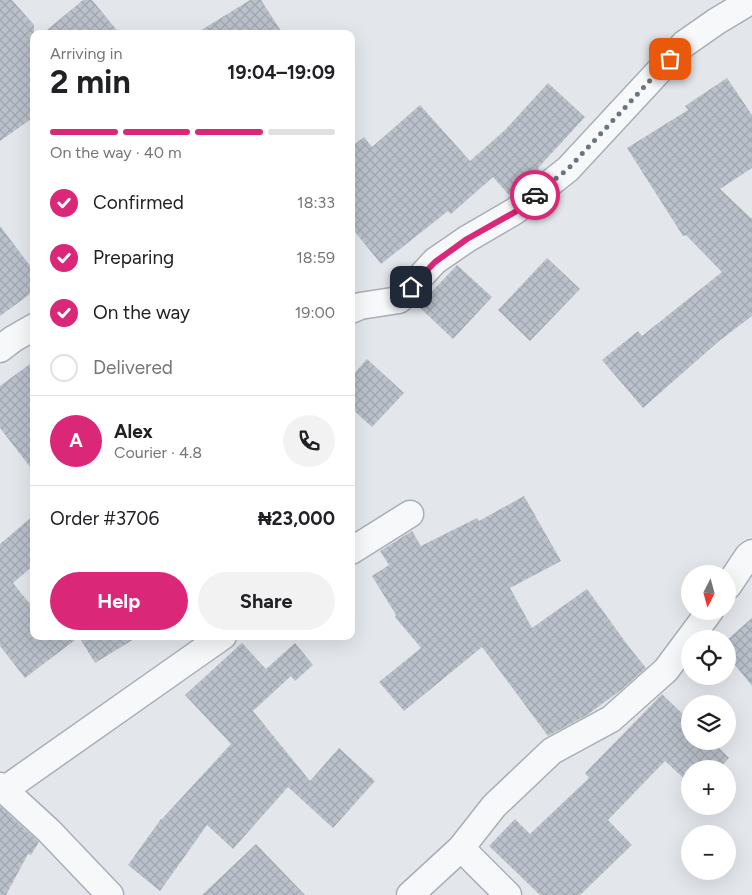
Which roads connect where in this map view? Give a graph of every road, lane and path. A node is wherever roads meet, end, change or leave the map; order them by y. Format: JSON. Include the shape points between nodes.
{"nodes":[{"id":1,"x":752,"y":0,"type":"edge"},
{"id":2,"x":355,"y":308,"type":"edge"},
{"id":3,"x":30,"y":329,"type":"edge"},
{"id":4,"x":0,"y":349,"type":"edge"},
{"id":5,"x":410,"y":514,"type":"dead end"},
{"id":6,"x":355,"y":548,"type":"edge"},
{"id":7,"x":752,"y":553,"type":"edge"},
{"id":8,"x":736,"y":574,"type":"edge"},
{"id":9,"x":703,"y":620,"type":"edge"},
{"id":10,"x":217,"y":640,"type":"edge"},
{"id":11,"x":2,"y":788,"type":"edge"},
{"id":12,"x":461,"y":848,"type":"junction"},
{"id":13,"x":110,"y":895,"type":"edge"},
{"id":14,"x":410,"y":895,"type":"edge"},
{"id":15,"x":508,"y":895,"type":"edge"}],
"edges":[{"from":1,"to":2,"type":"street","via":[[684,44],[568,169],[515,212],[467,239],[435,262],[399,300]]},
{"from":3,"to":4,"type":"street"},
{"from":5,"to":6,"type":"street"},
{"from":7,"to":8,"type":"street"},
{"from":9,"to":12,"type":"street","via":[[666,670],[611,719],[552,751],[494,806]]},
{"from":10,"to":11,"type":"street"},
{"from":11,"to":13,"type":"street","via":[[49,831]]},
{"from":12,"to":14,"type":"street"},
{"from":12,"to":15,"type":"street"}]}
